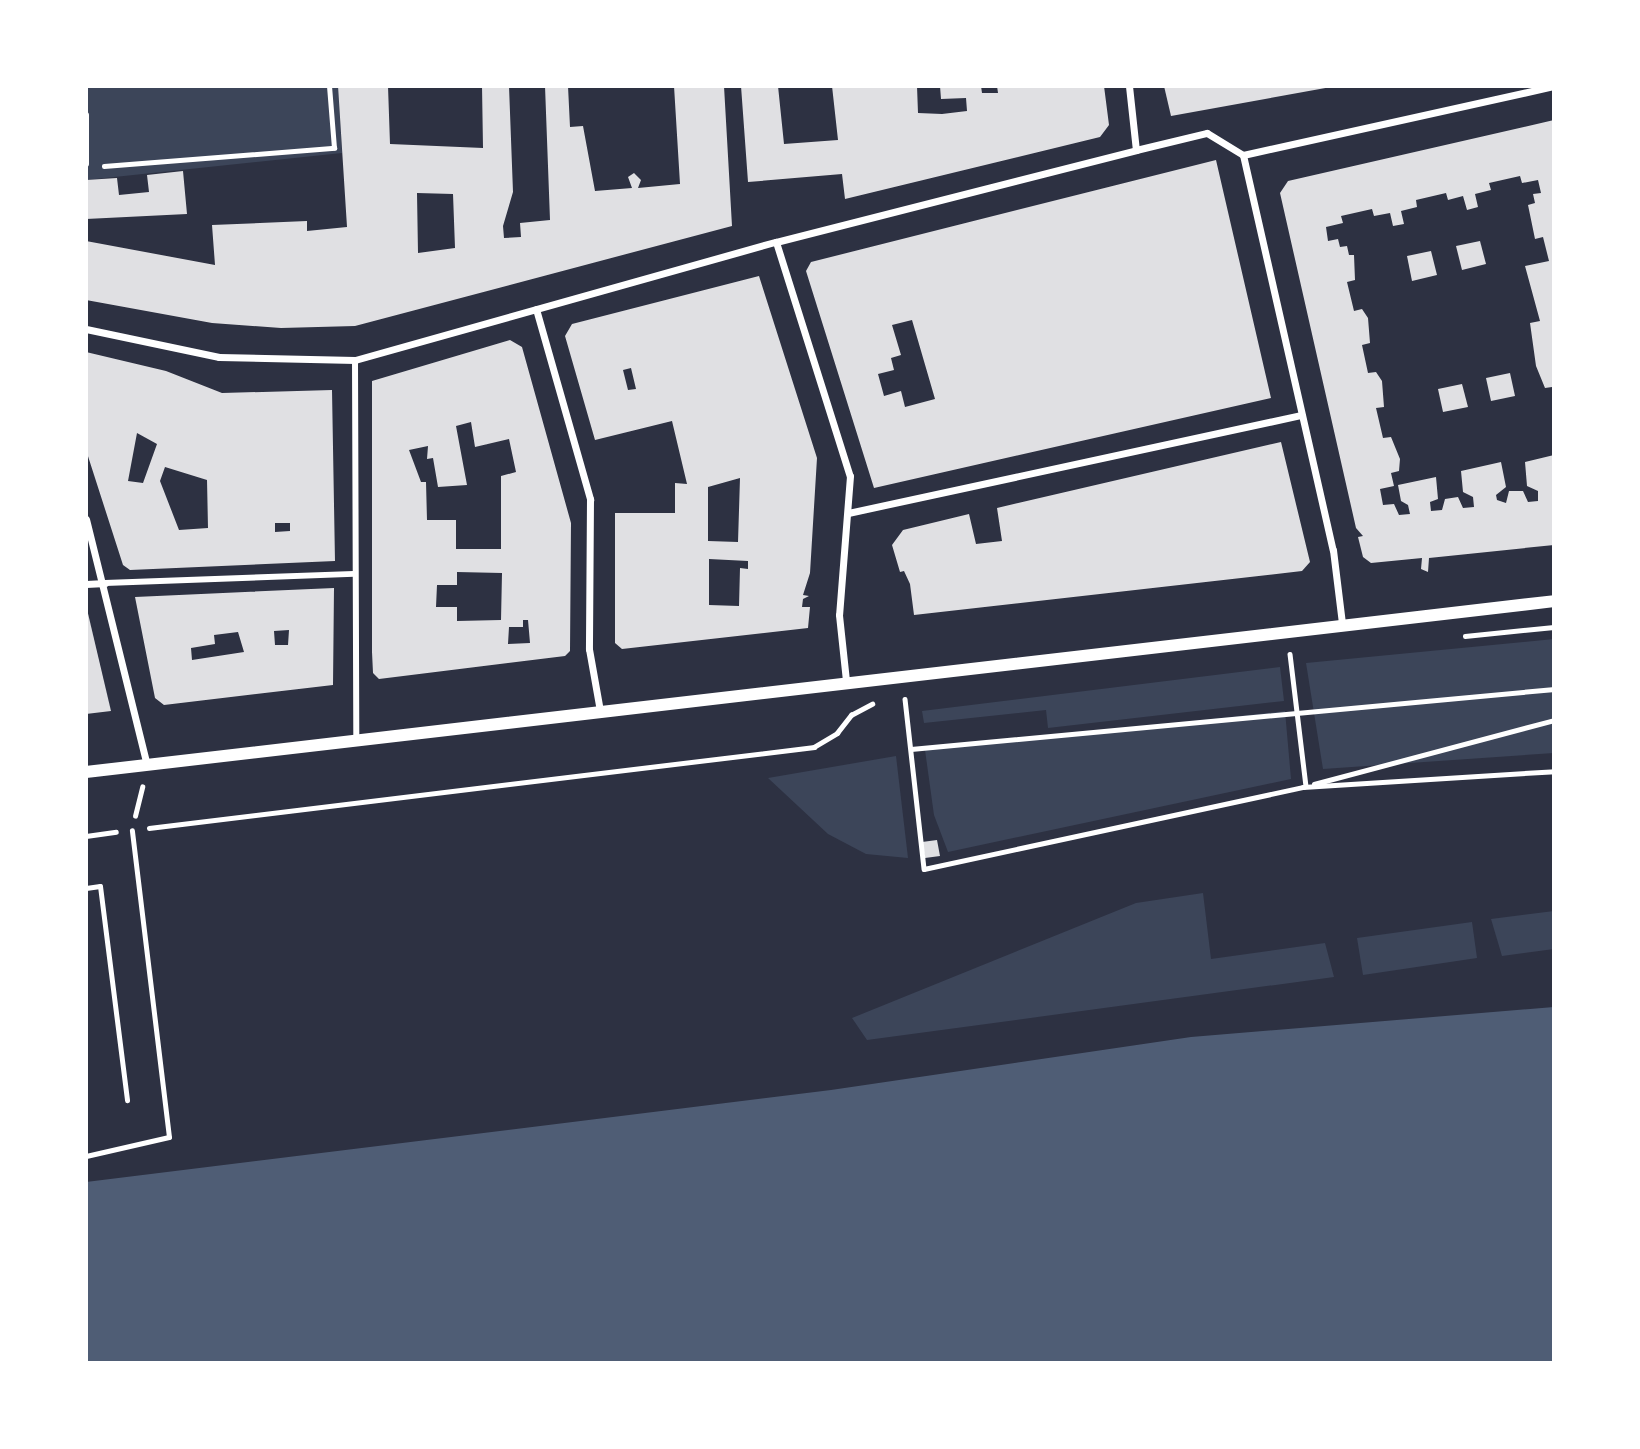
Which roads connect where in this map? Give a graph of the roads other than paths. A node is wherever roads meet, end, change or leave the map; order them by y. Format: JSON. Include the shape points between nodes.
{"nodes":[{"id":1,"x":1129,"y":86,"type":"edge"},
{"id":2,"x":1554,"y":86,"type":"edge"},
{"id":3,"x":86,"y":115,"type":"edge"},
{"id":4,"x":1136,"y":149,"type":"junction"},
{"id":5,"x":1243,"y":155,"type":"junction"},
{"id":6,"x":87,"y":164,"type":"edge"},
{"id":7,"x":776,"y":242,"type":"junction"},
{"id":8,"x":537,"y":309,"type":"junction"},
{"id":9,"x":86,"y":329,"type":"edge"},
{"id":10,"x":355,"y":360,"type":"junction"},
{"id":11,"x":1302,"y":415,"type":"junction"},
{"id":12,"x":848,"y":513,"type":"junction"},
{"id":13,"x":86,"y":519,"type":"edge"},
{"id":14,"x":354,"y":574,"type":"junction"},
{"id":15,"x":86,"y":583,"type":"edge"},
{"id":16,"x":105,"y":583,"type":"junction"},
{"id":17,"x":1554,"y":601,"type":"edge"},
{"id":18,"x":1342,"y":623,"type":"junction"},
{"id":19,"x":846,"y":681,"type":"junction"},
{"id":20,"x":600,"y":712,"type":"junction"},
{"id":21,"x":356,"y":739,"type":"junction"},
{"id":22,"x":147,"y":765,"type":"junction"},
{"id":23,"x":86,"y":772,"type":"edge"},
{"id":24,"x":132,"y":830,"type":"road end"},
{"id":25,"x":86,"y":888,"type":"edge"},
{"id":26,"x":127,"y":1100,"type":"dead end"},
{"id":27,"x":86,"y":1156,"type":"edge"}],
"edges":[{"from":1,"to":4,"type":"street"},
{"from":2,"to":5,"type":"street"},
{"from":3,"to":6,"type":"street"},
{"from":4,"to":5,"type":"street","via":[[1207,133]]},
{"from":4,"to":7,"type":"street"},
{"from":5,"to":11,"type":"street"},
{"from":7,"to":8,"type":"street"},
{"from":7,"to":12,"type":"street","via":[[850,476]]},
{"from":8,"to":10,"type":"street"},
{"from":8,"to":20,"type":"street","via":[[590,499],[589,649]]},
{"from":9,"to":10,"type":"street","via":[[219,357]]},
{"from":10,"to":14,"type":"street"},
{"from":11,"to":12,"type":"street"},
{"from":11,"to":18,"type":"street","via":[[1333,550]]},
{"from":12,"to":19,"type":"street","via":[[839,615]]},
{"from":13,"to":16,"type":"street"},
{"from":14,"to":16,"type":"street"},
{"from":14,"to":21,"type":"street"},
{"from":15,"to":16,"type":"street"},
{"from":16,"to":22,"type":"street"},
{"from":17,"to":18,"type":"street"},
{"from":18,"to":19,"type":"street"},
{"from":19,"to":20,"type":"street"},
{"from":20,"to":21,"type":"street"},
{"from":21,"to":22,"type":"street"},
{"from":22,"to":23,"type":"street"},
{"from":24,"to":27,"type":"lane","via":[[169,1137]]},
{"from":25,"to":26,"type":"lane","via":[[100,886]]}]}
